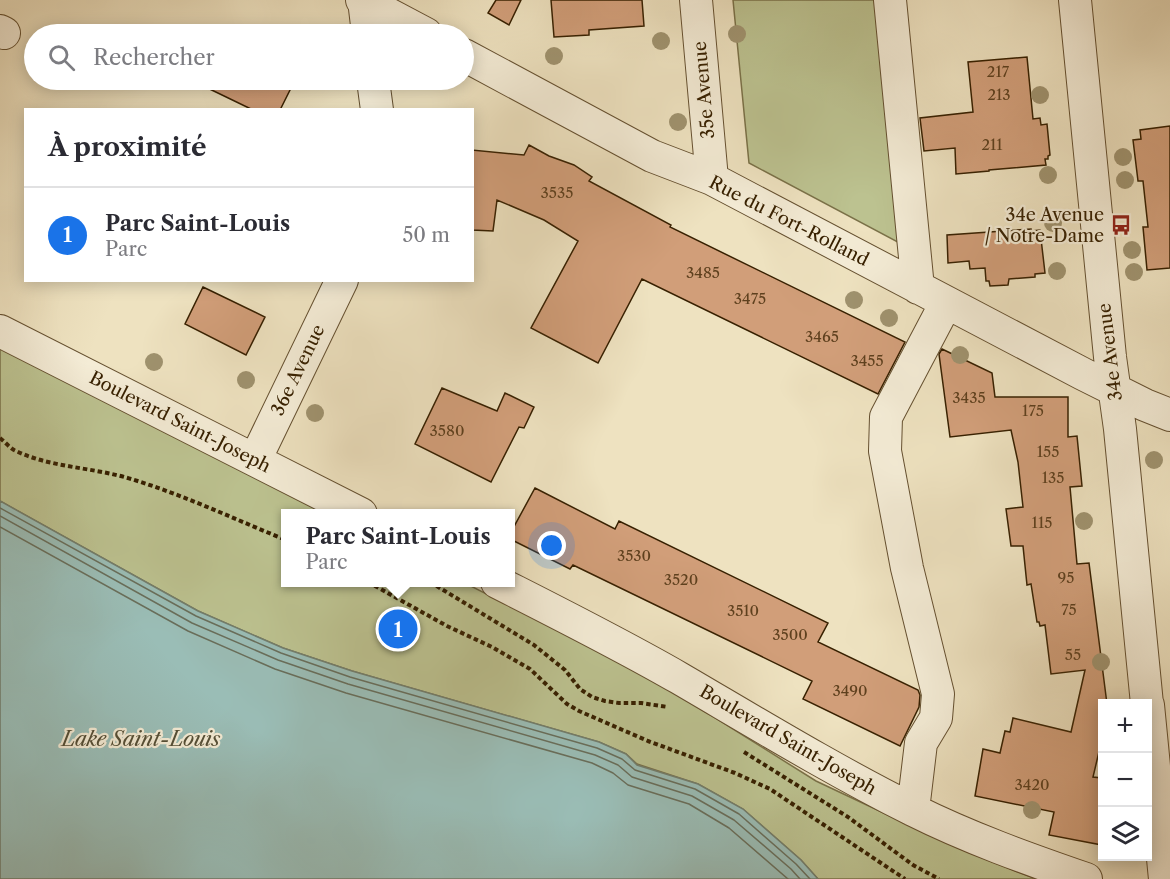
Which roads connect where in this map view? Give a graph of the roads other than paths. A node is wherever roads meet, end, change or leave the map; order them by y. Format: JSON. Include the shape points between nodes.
{"nodes":[{"id":1,"x":364,"y":0,"type":"edge"},
{"id":2,"x":696,"y":0,"type":"edge"},
{"id":3,"x":890,"y":0,"type":"edge"},
{"id":4,"x":1075,"y":0,"type":"edge"},
{"id":5,"x":367,"y":24,"type":"edge"},
{"id":6,"x":408,"y":24,"type":"edge"},
{"id":7,"x":474,"y":60,"type":"edge"},
{"id":8,"x":374,"y":90,"type":"edge"},
{"id":9,"x":377,"y":108,"type":"edge"},
{"id":10,"x":712,"y":179,"type":"junction"},
{"id":11,"x":341,"y":282,"type":"edge"},
{"id":12,"x":918,"y":288,"type":"junction"},
{"id":13,"x":946,"y":303,"type":"junction"},
{"id":14,"x":0,"y":331,"type":"edge"},
{"id":15,"x":1114,"y":390,"type":"junction"},
{"id":16,"x":1170,"y":415,"type":"edge"},
{"id":17,"x":255,"y":460,"type":"junction"},
{"id":18,"x":353,"y":509,"type":"edge"},
{"id":19,"x":507,"y":587,"type":"edge"},
{"id":20,"x":1147,"y":699,"type":"edge"},
{"id":21,"x":1152,"y":753,"type":"edge"},
{"id":22,"x":913,"y":810,"type":"junction"},
{"id":23,"x":1086,"y":879,"type":"edge"},
{"id":24,"x":1165,"y":879,"type":"edge"}],
"edges":[{"from":1,"to":5,"type":"street"},
{"from":1,"to":6,"type":"street"},
{"from":2,"to":10,"type":"street","name":"35e Avenue"},
{"from":3,"to":12,"type":"street"},
{"from":4,"to":15,"type":"street","name":"34e Avenue"},
{"from":7,"to":10,"type":"street","name":"Rue du Fort-Rolland","via":[[652,156]]},
{"from":8,"to":9,"type":"street"},
{"from":10,"to":12,"type":"street","name":"Rue du Fort-Rolland"},
{"from":11,"to":17,"type":"street","name":"36e Avenue"},
{"from":12,"to":13,"type":"street","name":"Rue du Fort-Rolland"},
{"from":13,"to":15,"type":"street","name":"Rue du Fort-Rolland"},
{"from":13,"to":22,"type":"street","via":[[886,417],[885,451],[905,557],[938,694],[936,718],[921,743]]},
{"from":14,"to":17,"type":"street","name":"Boulevard Saint-Joseph"},
{"from":15,"to":16,"type":"street","name":"Rue du Fort-Rolland"},
{"from":15,"to":20,"type":"street","name":"34e Avenue"},
{"from":17,"to":18,"type":"street","name":"Boulevard Saint-Joseph"},
{"from":19,"to":22,"type":"street","name":"Boulevard Saint-Joseph","via":[[676,676],[822,762]]},
{"from":21,"to":24,"type":"street","name":"34e Avenue"},
{"from":22,"to":23,"type":"street","name":"Boulevard Saint-Joseph","via":[[1011,853]]}]}
